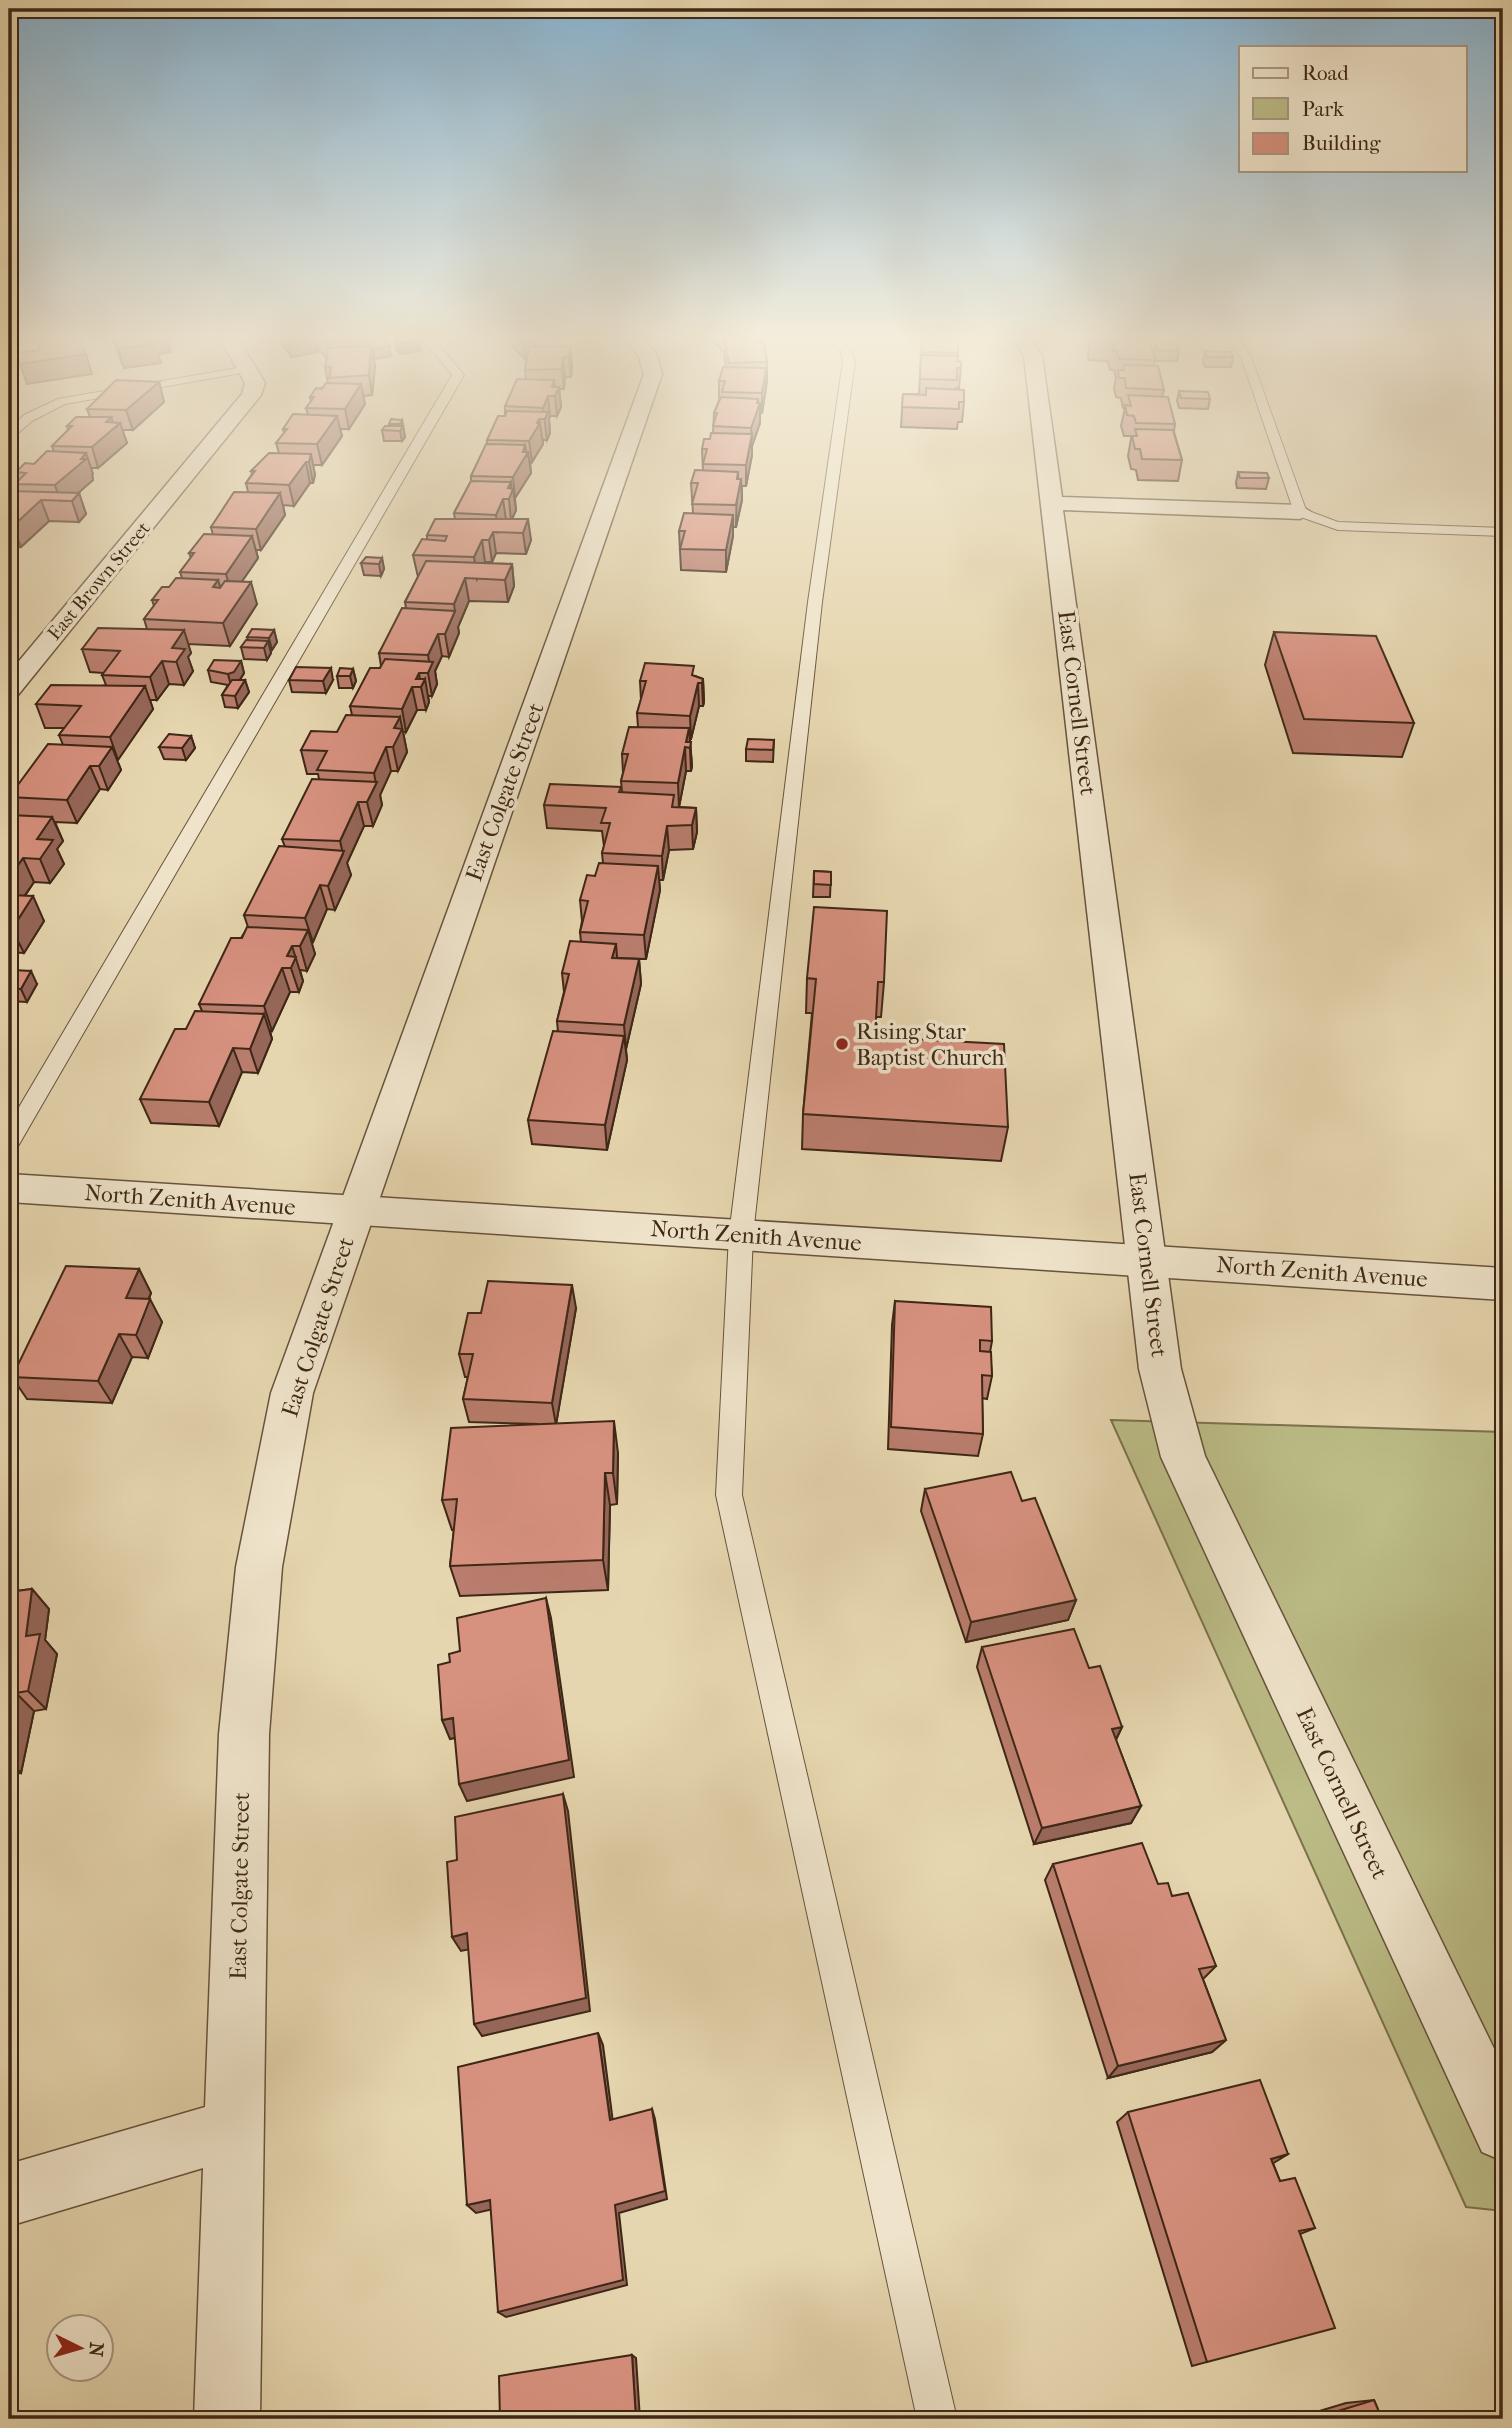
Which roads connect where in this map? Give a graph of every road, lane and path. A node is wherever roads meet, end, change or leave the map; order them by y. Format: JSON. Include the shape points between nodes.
{"nodes":[{"id":1,"x":209,"y":448,"type":"edge"},
{"id":2,"x":415,"y":448,"type":"edge"},
{"id":3,"x":627,"y":448,"type":"edge"},
{"id":4,"x":837,"y":448,"type":"edge"},
{"id":5,"x":1045,"y":448,"type":"edge"},
{"id":6,"x":1278,"y":448,"type":"edge"},
{"id":7,"x":1052,"y":503,"type":"junction"},
{"id":8,"x":1300,"y":512,"type":"junction"},
{"id":9,"x":1503,"y":532,"type":"edge"},
{"id":10,"x":9,"y":689,"type":"edge"},
{"id":11,"x":9,"y":1142,"type":"edge"},
{"id":12,"x":9,"y":1188,"type":"edge"},
{"id":13,"x":357,"y":1210,"type":"junction"},
{"id":14,"x":741,"y":1235,"type":"junction"},
{"id":15,"x":1147,"y":1261,"type":"junction"},
{"id":16,"x":1503,"y":1284,"type":"edge"},
{"id":17,"x":234,"y":2128,"type":"junction"},
{"id":18,"x":1503,"y":2131,"type":"edge"},
{"id":19,"x":9,"y":2194,"type":"edge"},
{"id":20,"x":227,"y":2419,"type":"edge"},
{"id":21,"x":937,"y":2419,"type":"edge"}],
"edges":[{"from":1,"to":10,"type":"street","name":"East Brown Street"},
{"from":2,"to":11,"type":"lane"},
{"from":3,"to":13,"type":"street","name":"East Colgate Street"},
{"from":4,"to":14,"type":"lane"},
{"from":5,"to":7,"type":"street","name":"East Cornell Street"},
{"from":6,"to":8,"type":"lane"},
{"from":7,"to":8,"type":"street"},
{"from":7,"to":15,"type":"street","name":"East Cornell Street"},
{"from":8,"to":9,"type":"lane","via":[[1338,526]]},
{"from":12,"to":13,"type":"street","name":"North Zenith Avenue"},
{"from":13,"to":14,"type":"street","name":"North Zenith Avenue"},
{"from":13,"to":17,"type":"street","name":"East Colgate Street","via":[[292,1393],[259,1567],[244,1734]]},
{"from":14,"to":15,"type":"street","name":"North Zenith Avenue"},
{"from":14,"to":21,"type":"lane","via":[[729,1495]]},
{"from":15,"to":16,"type":"street","name":"North Zenith Avenue"},
{"from":15,"to":18,"type":"street","name":"East Cornell Street","via":[[1160,1368],[1183,1458]]},
{"from":17,"to":19,"type":"street"},
{"from":17,"to":20,"type":"street","name":"East Colgate Street"}]}
